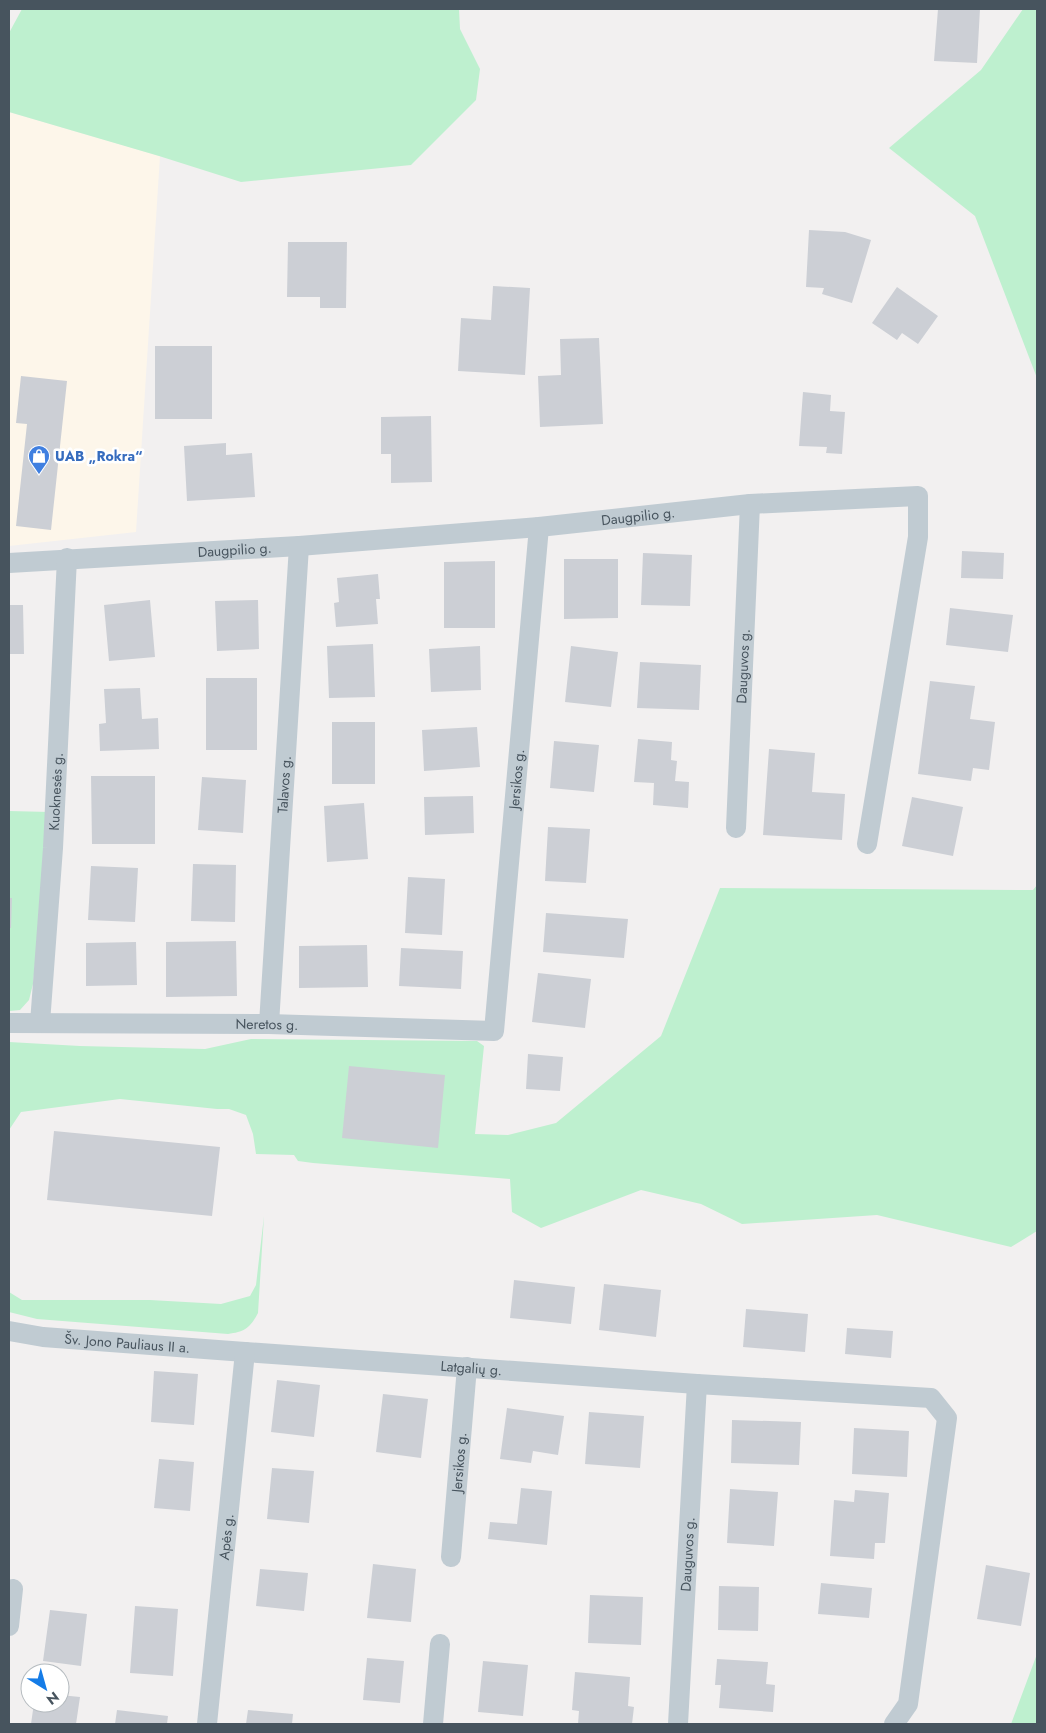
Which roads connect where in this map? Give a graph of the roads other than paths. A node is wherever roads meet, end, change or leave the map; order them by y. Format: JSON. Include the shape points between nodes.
{"nodes":[{"id":1,"x":750,"y":504,"type":"junction"},
{"id":2,"x":539,"y":527,"type":"junction"},
{"id":3,"x":299,"y":546,"type":"junction"},
{"id":4,"x":66,"y":558,"type":"junction"},
{"id":5,"x":9,"y":563,"type":"edge"},
{"id":6,"x":736,"y":828,"type":"dead end"},
{"id":7,"x":868,"y":844,"type":"dead end"},
{"id":8,"x":9,"y":1023,"type":"edge"},
{"id":9,"x":40,"y":1023,"type":"junction"},
{"id":10,"x":269,"y":1024,"type":"junction"},
{"id":11,"x":494,"y":1032,"type":"joint"},
{"id":12,"x":9,"y":1331,"type":"edge"},
{"id":13,"x":245,"y":1352,"type":"junction"},
{"id":14,"x":467,"y":1367,"type":"junction"},
{"id":15,"x":697,"y":1384,"type":"junction"},
{"id":16,"x":451,"y":1557,"type":"dead end"},
{"id":17,"x":13,"y":1589,"type":"dead end"},
{"id":18,"x":9,"y":1626,"type":"edge"},
{"id":19,"x":440,"y":1644,"type":"dead end"},
{"id":20,"x":207,"y":1724,"type":"edge"},
{"id":21,"x":434,"y":1724,"type":"edge"},
{"id":22,"x":678,"y":1724,"type":"edge"},
{"id":23,"x":894,"y":1724,"type":"edge"}],
"edges":[{"from":1,"to":2,"type":"street","name":"Daugpilio g."},
{"from":1,"to":6,"type":"street","name":"Dauguvos g."},
{"from":1,"to":7,"type":"street","name":"Daugpilio g.","via":[[918,496],[918,537]]},
{"from":2,"to":3,"type":"street","name":"Daugpilio g."},
{"from":2,"to":11,"type":"street","name":"Jersikos g."},
{"from":3,"to":4,"type":"street","name":"Daugpilio g."},
{"from":3,"to":10,"type":"street","name":"Talavos g."},
{"from":4,"to":5,"type":"street","name":"Daugpilio g."},
{"from":4,"to":9,"type":"street","name":"Kuoknesės g.","via":[[53,848]]},
{"from":8,"to":9,"type":"street"},
{"from":9,"to":10,"type":"street","name":"Neretos g."},
{"from":10,"to":11,"type":"street","name":"Neretos g."},
{"from":12,"to":13,"type":"street","name":"Šv. Jono Pauliaus II a.","via":[[43,1337]]},
{"from":13,"to":14,"type":"street","name":"Latgalių g."},
{"from":13,"to":20,"type":"street","name":"Apės g."},
{"from":14,"to":15,"type":"street","name":"Latgalių g."},
{"from":14,"to":16,"type":"street","name":"Jersikos g."},
{"from":15,"to":22,"type":"street","name":"Dauguvos g."},
{"from":15,"to":23,"type":"street","name":"Latgalių g.","via":[[931,1398],[947,1418],[908,1704]]},
{"from":17,"to":18,"type":"street"},
{"from":19,"to":21,"type":"street"}]}
